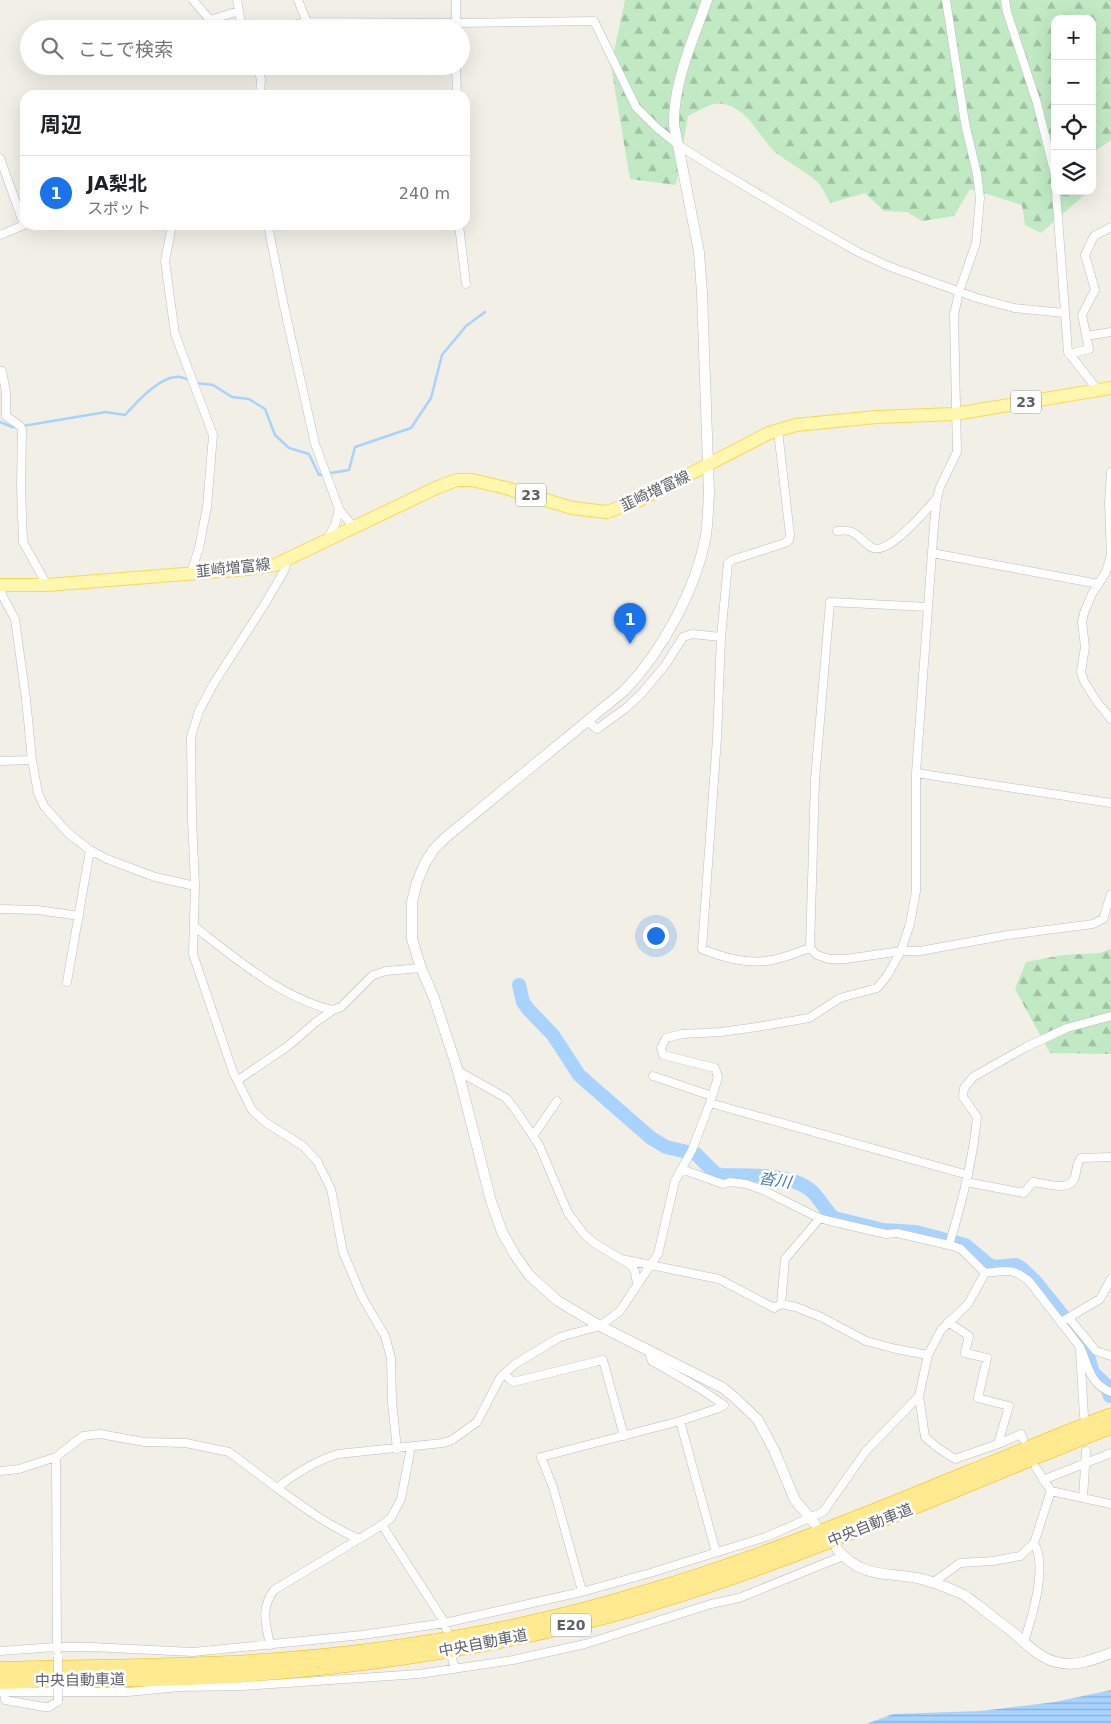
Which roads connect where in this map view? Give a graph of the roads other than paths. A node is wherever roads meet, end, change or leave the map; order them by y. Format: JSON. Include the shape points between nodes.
{"nodes":[{"id":1,"x":193,"y":0,"type":"edge"},
{"id":2,"x":237,"y":0,"type":"edge"},
{"id":3,"x":298,"y":0,"type":"edge"},
{"id":4,"x":456,"y":0,"type":"edge"},
{"id":5,"x":707,"y":0,"type":"edge"},
{"id":6,"x":946,"y":0,"type":"edge"},
{"id":7,"x":1005,"y":0,"type":"edge"},
{"id":8,"x":239,"y":11,"type":"junction"},
{"id":9,"x":240,"y":20,"type":"edge"},
{"id":10,"x":306,"y":20,"type":"edge"},
{"id":11,"x":456,"y":20,"type":"edge"},
{"id":12,"x":470,"y":25,"type":"edge"},
{"id":13,"x":259,"y":75,"type":"edge"},
{"id":14,"x":456,"y":75,"type":"edge"},
{"id":15,"x":260,"y":90,"type":"edge"},
{"id":16,"x":457,"y":90,"type":"edge"},
{"id":17,"x":678,"y":145,"type":"junction"},
{"id":18,"x":1051,"y":156,"type":"edge"},
{"id":19,"x":0,"y":158,"type":"edge"},
{"id":20,"x":1056,"y":195,"type":"edge"},
{"id":21,"x":20,"y":212,"type":"edge"},
{"id":22,"x":20,"y":227,"type":"edge"},
{"id":23,"x":1111,"y":227,"type":"edge"},
{"id":24,"x":171,"y":230,"type":"edge"},
{"id":25,"x":269,"y":230,"type":"edge"},
{"id":26,"x":460,"y":230,"type":"edge"},
{"id":27,"x":0,"y":235,"type":"edge"},
{"id":28,"x":466,"y":284,"type":"dead end"},
{"id":29,"x":959,"y":292,"type":"junction"},
{"id":30,"x":1064,"y":313,"type":"junction"},
{"id":31,"x":1111,"y":332,"type":"edge"},
{"id":32,"x":1086,"y":336,"type":"junction"},
{"id":33,"x":1069,"y":354,"type":"junction"},
{"id":34,"x":0,"y":371,"type":"edge"},
{"id":35,"x":1111,"y":388,"type":"edge"},
{"id":36,"x":1097,"y":389,"type":"junction"},
{"id":37,"x":955,"y":414,"type":"junction"},
{"id":38,"x":778,"y":431,"type":"junction"},
{"id":39,"x":708,"y":466,"type":"junction"},
{"id":40,"x":1111,"y":472,"type":"edge"},
{"id":41,"x":937,"y":498,"type":"junction"},
{"id":42,"x":338,"y":509,"type":"junction"},
{"id":43,"x":354,"y":528,"type":"junction"},
{"id":44,"x":837,"y":532,"type":"dead end"},
{"id":45,"x":327,"y":540,"type":"junction"},
{"id":46,"x":932,"y":553,"type":"junction"},
{"id":47,"x":288,"y":560,"type":"junction"},
{"id":48,"x":191,"y":573,"type":"junction"},
{"id":49,"x":1099,"y":584,"type":"junction"},
{"id":50,"x":0,"y":586,"type":"edge"},
{"id":51,"x":47,"y":586,"type":"junction"},
{"id":52,"x":928,"y":607,"type":"junction"},
{"id":53,"x":721,"y":637,"type":"junction"},
{"id":54,"x":1111,"y":719,"type":"edge"},
{"id":55,"x":588,"y":722,"type":"junction"},
{"id":56,"x":32,"y":760,"type":"junction"},
{"id":57,"x":0,"y":761,"type":"edge"},
{"id":58,"x":916,"y":772,"type":"junction"},
{"id":59,"x":1111,"y":803,"type":"edge"},
{"id":60,"x":90,"y":850,"type":"junction"},
{"id":61,"x":195,"y":886,"type":"junction"},
{"id":62,"x":1111,"y":894,"type":"edge"},
{"id":63,"x":0,"y":909,"type":"edge"},
{"id":64,"x":79,"y":916,"type":"junction"},
{"id":65,"x":195,"y":927,"type":"junction"},
{"id":66,"x":810,"y":948,"type":"junction"},
{"id":67,"x":901,"y":952,"type":"junction"},
{"id":68,"x":421,"y":968,"type":"junction"},
{"id":69,"x":67,"y":982,"type":"dead end"},
{"id":70,"x":333,"y":1010,"type":"junction"},
{"id":71,"x":1111,"y":1016,"type":"edge"},
{"id":72,"x":458,"y":1071,"type":"junction"},
{"id":73,"x":653,"y":1076,"type":"dead end"},
{"id":74,"x":238,"y":1080,"type":"junction"},
{"id":75,"x":711,"y":1099,"type":"junction"},
{"id":76,"x":557,"y":1101,"type":"dead end"},
{"id":77,"x":534,"y":1136,"type":"junction"},
{"id":78,"x":1111,"y":1157,"type":"edge"},
{"id":79,"x":681,"y":1170,"type":"junction"},
{"id":80,"x":967,"y":1178,"type":"junction"},
{"id":81,"x":820,"y":1218,"type":"junction"},
{"id":82,"x":949,"y":1245,"type":"junction"},
{"id":83,"x":621,"y":1259,"type":"junction"},
{"id":84,"x":650,"y":1266,"type":"junction"},
{"id":85,"x":985,"y":1273,"type":"junction"},
{"id":86,"x":1111,"y":1279,"type":"edge"},
{"id":87,"x":637,"y":1284,"type":"junction"},
{"id":88,"x":781,"y":1304,"type":"junction"},
{"id":89,"x":1065,"y":1320,"type":"junction"},
{"id":90,"x":948,"y":1322,"type":"junction"},
{"id":91,"x":600,"y":1326,"type":"junction"},
{"id":92,"x":1080,"y":1331,"type":"junction"},
{"id":93,"x":1078,"y":1345,"type":"junction"},
{"id":94,"x":649,"y":1352,"type":"junction"},
{"id":95,"x":928,"y":1355,"type":"junction"},
{"id":96,"x":1111,"y":1356,"type":"edge"},
{"id":97,"x":504,"y":1374,"type":"junction"},
{"id":98,"x":1111,"y":1392,"type":"edge"},
{"id":99,"x":919,"y":1396,"type":"junction"},
{"id":100,"x":1111,"y":1415,"type":"edge"},
{"id":101,"x":1084,"y":1416,"type":"dead end"},
{"id":102,"x":680,"y":1421,"type":"junction"},
{"id":103,"x":1111,"y":1427,"type":"edge"},
{"id":104,"x":624,"y":1436,"type":"junction"},
{"id":105,"x":1023,"y":1439,"type":"dead end"},
{"id":106,"x":998,"y":1444,"type":"junction"},
{"id":107,"x":412,"y":1447,"type":"junction"},
{"id":108,"x":397,"y":1449,"type":"junction"},
{"id":109,"x":1086,"y":1451,"type":"dead end"},
{"id":110,"x":1111,"y":1453,"type":"edge"},
{"id":111,"x":56,"y":1457,"type":"junction"},
{"id":112,"x":1085,"y":1463,"type":"junction"},
{"id":113,"x":1036,"y":1468,"type":"dead end"},
{"id":114,"x":0,"y":1471,"type":"edge"},
{"id":115,"x":1043,"y":1480,"type":"junction"},
{"id":116,"x":277,"y":1488,"type":"junction"},
{"id":117,"x":1050,"y":1491,"type":"junction"},
{"id":118,"x":1083,"y":1498,"type":"junction"},
{"id":119,"x":1111,"y":1504,"type":"edge"},
{"id":120,"x":811,"y":1521,"type":"junction"},
{"id":121,"x":382,"y":1525,"type":"junction"},
{"id":122,"x":359,"y":1539,"type":"junction"},
{"id":123,"x":1034,"y":1543,"type":"junction"},
{"id":124,"x":716,"y":1552,"type":"junction"},
{"id":125,"x":840,"y":1553,"type":"joint"},
{"id":126,"x":934,"y":1582,"type":"junction"},
{"id":127,"x":582,"y":1592,"type":"junction"},
{"id":128,"x":445,"y":1623,"type":"junction"},
{"id":129,"x":447,"y":1631,"type":"dead end"},
{"id":130,"x":1024,"y":1642,"type":"junction"},
{"id":131,"x":270,"y":1645,"type":"junction"},
{"id":132,"x":56,"y":1647,"type":"junction"},
{"id":133,"x":0,"y":1651,"type":"edge"},
{"id":134,"x":1111,"y":1653,"type":"edge"},
{"id":135,"x":452,"y":1658,"type":"dead end"},
{"id":136,"x":0,"y":1669,"type":"edge"},
{"id":137,"x":455,"y":1669,"type":"junction"},
{"id":138,"x":1,"y":1689,"type":"edge"}],
"edges":[{"from":1,"to":8,"type":"street","via":[[210,20]]},
{"from":2,"to":8,"type":"street"},
{"from":3,"to":10,"type":"street"},
{"from":4,"to":11,"type":"street"},
{"from":5,"to":17,"type":"street","via":[[676,92],[673,109]]},
{"from":6,"to":29,"type":"street","via":[[980,198],[976,243]]},
{"from":7,"to":18,"type":"street"},
{"from":8,"to":9,"type":"street"},
{"from":12,"to":17,"type":"street","via":[[594,21],[636,107]]},
{"from":13,"to":15,"type":"street"},
{"from":14,"to":16,"type":"street"},
{"from":17,"to":29,"type":"street","via":[[858,252]]},
{"from":17,"to":39,"type":"street","via":[[699,252]]},
{"from":19,"to":21,"type":"street"},
{"from":20,"to":30,"type":"street"},
{"from":22,"to":27,"type":"street"},
{"from":23,"to":32,"type":"street","via":[[1094,236],[1085,255],[1095,290],[1082,315]]},
{"from":24,"to":48,"type":"street","via":[[165,261],[175,334],[213,435],[207,507]]},
{"from":25,"to":42,"type":"street","via":[[315,444]]},
{"from":26,"to":28,"type":"street"},
{"from":29,"to":30,"type":"street","via":[[1014,308]]},
{"from":29,"to":37,"type":"street","via":[[954,314]]},
{"from":30,"to":33,"type":"street"},
{"from":31,"to":32,"type":"street"},
{"from":32,"to":33,"type":"street","via":[[1089,349]]},
{"from":33,"to":36,"type":"street"},
{"from":34,"to":51,"type":"street","via":[[6,392],[6,416],[22,429],[23,542]]},
{"from":35,"to":36,"type":"main road","name":"韮崎増富線","number":"23"},
{"from":36,"to":37,"type":"main road","name":"韮崎増富線","number":"23"},
{"from":37,"to":38,"type":"main road","name":"韮崎増富線","number":"23","via":[[832,420],[796,424]]},
{"from":37,"to":41,"type":"street","via":[[957,452]]},
{"from":38,"to":39,"type":"main road","name":"韮崎増富線","number":"23"},
{"from":38,"to":53,"type":"street","via":[[789,540],[728,563]]},
{"from":39,"to":43,"type":"main road","name":"韮崎増富線","number":"23","via":[[607,512],[572,508],[506,488],[457,480]]},
{"from":39,"to":55,"type":"street","via":[[708,520],[696,571],[683,602],[644,670]]},
{"from":40,"to":49,"type":"street","via":[[1111,556]]},
{"from":41,"to":44,"type":"street","via":[[896,540],[884,546],[871,547],[857,535],[845,530]]},
{"from":41,"to":46,"type":"street"},
{"from":42,"to":43,"type":"street"},
{"from":42,"to":45,"type":"street","via":[[335,525]]},
{"from":43,"to":45,"type":"main road","name":"韮崎増富線","number":"23"},
{"from":45,"to":47,"type":"main road","name":"韮崎増富線","number":"23"},
{"from":46,"to":49,"type":"street"},
{"from":46,"to":52,"type":"street"},
{"from":47,"to":48,"type":"main road","name":"韮崎増富線","number":"23","via":[[247,569]]},
{"from":47,"to":61,"type":"street","via":[[214,683],[199,711],[191,737]]},
{"from":48,"to":51,"type":"main road","name":"韮崎増富線","number":"23"},
{"from":49,"to":54,"type":"street","via":[[1082,622],[1085,647],[1081,672],[1097,702]]},
{"from":50,"to":51,"type":"main road","name":"韮崎増富線","number":"23"},
{"from":50,"to":56,"type":"street","via":[[15,619]]},
{"from":52,"to":58,"type":"street"},
{"from":52,"to":66,"type":"street","via":[[830,602],[815,780]]},
{"from":53,"to":55,"type":"street","via":[[692,634],[683,637],[666,664],[626,708],[597,729]]},
{"from":53,"to":66,"type":"street","via":[[702,949],[754,962],[773,960]]},
{"from":55,"to":68,"type":"street","via":[[445,838],[425,863],[412,902],[412,939]]},
{"from":56,"to":57,"type":"street"},
{"from":56,"to":60,"type":"street","via":[[38,793],[44,806],[68,833]]},
{"from":58,"to":59,"type":"street"},
{"from":58,"to":67,"type":"street","via":[[916,891]]},
{"from":60,"to":61,"type":"street","via":[[139,872]]},
{"from":60,"to":64,"type":"street"},
{"from":61,"to":65,"type":"street"},
{"from":62,"to":67,"type":"street","via":[[1103,919],[1094,924]]},
{"from":63,"to":64,"type":"street"},
{"from":64,"to":69,"type":"street"},
{"from":65,"to":70,"type":"street","via":[[265,978],[290,993]]},
{"from":65,"to":74,"type":"street","via":[[193,954]]},
{"from":66,"to":67,"type":"street","via":[[828,959]]},
{"from":67,"to":75,"type":"street","via":[[877,988],[840,998],[809,1018],[757,1028],[666,1038],[661,1048],[663,1055],[715,1068],[718,1077]]},
{"from":68,"to":70,"type":"street","via":[[373,975],[350,1000]]},
{"from":68,"to":72,"type":"street"},
{"from":70,"to":74,"type":"street"},
{"from":71,"to":80,"type":"street","via":[[1049,1036],[989,1067],[966,1084],[963,1097],[977,1116]]},
{"from":72,"to":77,"type":"street","via":[[506,1098]]},
{"from":72,"to":91,"type":"street","via":[[502,1232],[529,1275],[550,1295]]},
{"from":73,"to":75,"type":"street"},
{"from":74,"to":108,"type":"street","via":[[252,1110],[302,1146],[317,1161],[331,1189],[343,1252],[362,1297],[385,1336],[391,1358]]},
{"from":75,"to":79,"type":"street"},
{"from":75,"to":80,"type":"street"},
{"from":76,"to":77,"type":"street"},
{"from":77,"to":83,"type":"street","via":[[568,1213],[589,1238]]},
{"from":78,"to":80,"type":"street","via":[[1080,1158],[1071,1184],[1033,1182],[1024,1193]]},
{"from":79,"to":81,"type":"street","via":[[723,1184],[746,1184]]},
{"from":79,"to":84,"type":"street","via":[[675,1182],[658,1254]]},
{"from":80,"to":82,"type":"street"},
{"from":81,"to":82,"type":"street","via":[[860,1229]]},
{"from":81,"to":88,"type":"street","via":[[786,1259]]},
{"from":82,"to":85,"type":"street","via":[[961,1249]]},
{"from":83,"to":84,"type":"street"},
{"from":83,"to":87,"type":"street","via":[[632,1266]]},
{"from":84,"to":87,"type":"street"},
{"from":84,"to":88,"type":"street","via":[[719,1279],[774,1308]]},
{"from":85,"to":89,"type":"street","via":[[1018,1272]]},
{"from":85,"to":90,"type":"street","via":[[968,1304]]},
{"from":86,"to":89,"type":"street","via":[[1100,1299]]},
{"from":87,"to":91,"type":"street","via":[[620,1311]]},
{"from":88,"to":95,"type":"street","via":[[821,1317],[866,1341]]},
{"from":89,"to":92,"type":"street"},
{"from":89,"to":93,"type":"street"},
{"from":90,"to":95,"type":"street"},
{"from":90,"to":106,"type":"street","via":[[969,1336],[965,1353],[987,1358],[978,1398],[1009,1406]]},
{"from":91,"to":94,"type":"street"},
{"from":91,"to":97,"type":"street","via":[[560,1337]]},
{"from":92,"to":93,"type":"street"},
{"from":92,"to":96,"type":"street","via":[[1096,1351]]},
{"from":93,"to":98,"type":"street","via":[[1094,1381]]},
{"from":93,"to":101,"type":"street"},
{"from":94,"to":102,"type":"street","via":[[652,1361],[724,1405]]},
{"from":94,"to":120,"type":"street","via":[[722,1388],[758,1420],[795,1500]]},
{"from":95,"to":99,"type":"street"},
{"from":97,"to":104,"type":"street","via":[[513,1382],[603,1360]]},
{"from":97,"to":107,"type":"street","via":[[477,1422],[443,1444]]},
{"from":99,"to":106,"type":"street","via":[[925,1437],[950,1457],[956,1459]]},
{"from":99,"to":120,"type":"street","via":[[866,1451],[823,1512]]},
{"from":100,"to":136,"type":"highway","name":"中央自動車道","number":"E20","via":[[858,1517],[712,1571],[645,1593],[524,1623],[327,1656],[203,1665]]},
{"from":102,"to":104,"type":"street"},
{"from":102,"to":124,"type":"street"},
{"from":103,"to":138,"type":"highway","name":"中央自動車道","number":"E20","via":[[819,1546],[719,1582],[586,1621],[458,1649],[307,1670]]},
{"from":104,"to":127,"type":"street","via":[[541,1457],[553,1487]]},
{"from":105,"to":106,"type":"street","via":[[1021,1434]]},
{"from":107,"to":108,"type":"street"},
{"from":107,"to":121,"type":"street","via":[[401,1499],[391,1518]]},
{"from":108,"to":116,"type":"street","via":[[338,1454],[303,1468]]},
{"from":109,"to":112,"type":"street"},
{"from":110,"to":112,"type":"street"},
{"from":111,"to":114,"type":"street","via":[[19,1469]]},
{"from":111,"to":116,"type":"street","via":[[83,1436],[100,1434],[144,1442],[186,1444],[228,1452]]},
{"from":111,"to":132,"type":"street"},
{"from":112,"to":115,"type":"street"},
{"from":112,"to":118,"type":"street"},
{"from":113,"to":115,"type":"street"},
{"from":115,"to":117,"type":"street"},
{"from":116,"to":122,"type":"street","via":[[324,1521]]},
{"from":117,"to":118,"type":"street"},
{"from":117,"to":123,"type":"street"},
{"from":118,"to":119,"type":"street"},
{"from":120,"to":124,"type":"street"},
{"from":121,"to":122,"type":"street"},
{"from":121,"to":128,"type":"street"},
{"from":122,"to":131,"type":"street","via":[[274,1590],[265,1607]]},
{"from":123,"to":126,"type":"street","via":[[1020,1556],[960,1563]]},
{"from":123,"to":130,"type":"street","via":[[1038,1550],[1039,1584]]},
{"from":124,"to":127,"type":"street"},
{"from":125,"to":126,"type":"street","via":[[862,1570]]},
{"from":125,"to":137,"type":"street","via":[[739,1598],[585,1644]]},
{"from":126,"to":130,"type":"street","via":[[963,1594]]},
{"from":127,"to":128,"type":"street"},
{"from":128,"to":129,"type":"street"},
{"from":128,"to":131,"type":"street"},
{"from":130,"to":134,"type":"street","via":[[1040,1656],[1066,1664]]},
{"from":131,"to":132,"type":"street","via":[[193,1652]]},
{"from":132,"to":133,"type":"street"},
{"from":132,"to":138,"type":"street","bridge":true,"via":[[58,1701],[44,1707],[6,1700]]},
{"from":135,"to":137,"type":"street"},
{"from":137,"to":138,"type":"street","via":[[128,1692]]}]}
